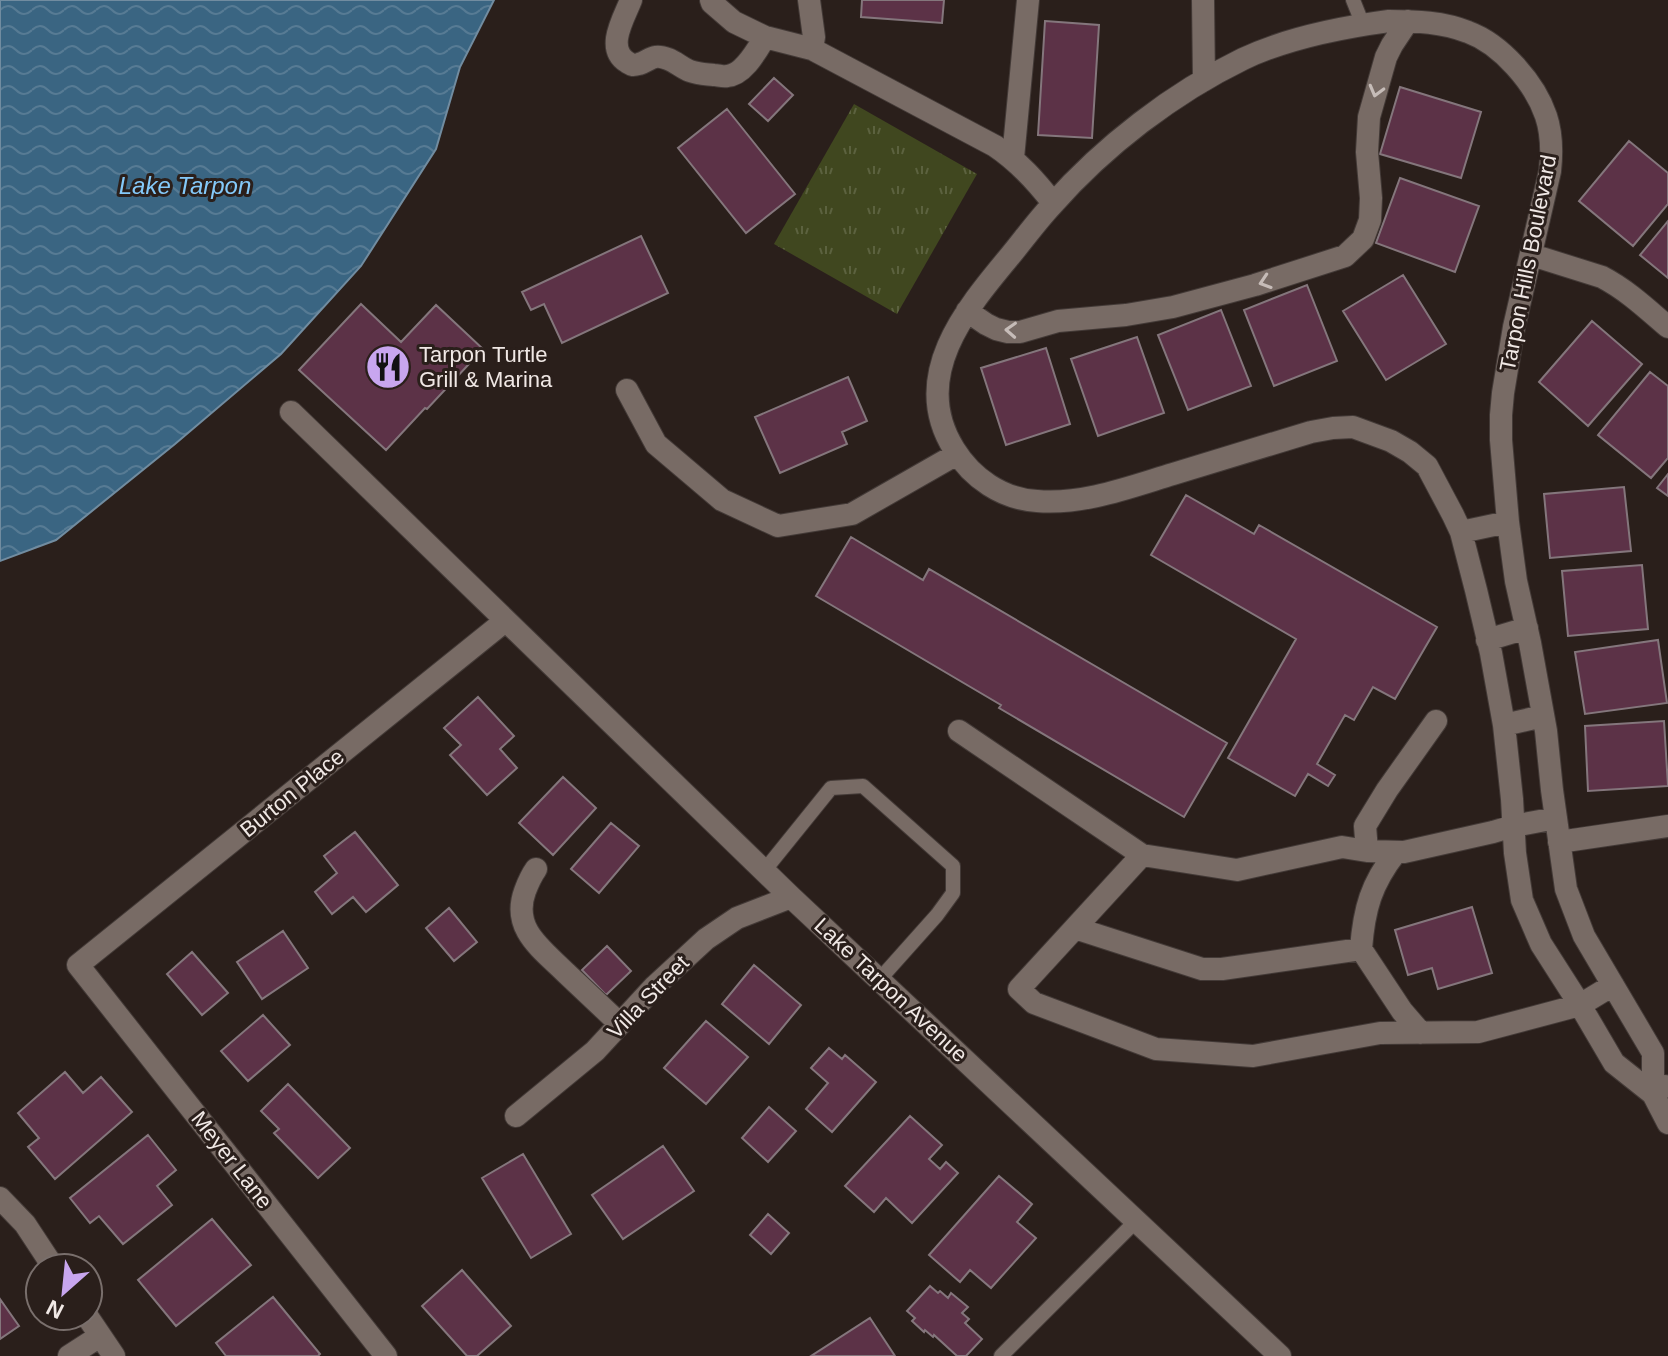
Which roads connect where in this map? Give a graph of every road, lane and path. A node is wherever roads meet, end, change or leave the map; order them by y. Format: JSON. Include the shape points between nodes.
{"nodes":[{"id":1,"x":631,"y":0,"type":"edge"},
{"id":2,"x":809,"y":0,"type":"edge"},
{"id":3,"x":1028,"y":0,"type":"edge"},
{"id":4,"x":1203,"y":0,"type":"edge"},
{"id":5,"x":1353,"y":0,"type":"edge"},
{"id":6,"x":707,"y":1,"type":"edge"},
{"id":7,"x":1408,"y":21,"type":"junction"},
{"id":8,"x":1363,"y":25,"type":"junction"},
{"id":9,"x":765,"y":37,"type":"junction"},
{"id":10,"x":812,"y":49,"type":"junction"},
{"id":11,"x":1204,"y":80,"type":"junction"},
{"id":12,"x":1013,"y":158,"type":"junction"},
{"id":13,"x":1053,"y":203,"type":"junction"},
{"id":14,"x":1532,"y":255,"type":"junction"},
{"id":15,"x":967,"y":311,"type":"junction"},
{"id":16,"x":1668,"y":327,"type":"edge"},
{"id":17,"x":627,"y":390,"type":"dead end"},
{"id":18,"x":291,"y":412,"type":"dead end"},
{"id":19,"x":957,"y":454,"type":"junction"},
{"id":20,"x":1508,"y":522,"type":"junction"},
{"id":21,"x":1461,"y":532,"type":"junction"},
{"id":22,"x":505,"y":621,"type":"junction"},
{"id":23,"x":1527,"y":628,"type":"junction"},
{"id":24,"x":1487,"y":640,"type":"junction"},
{"id":25,"x":1543,"y":716,"type":"junction"},
{"id":26,"x":1436,"y":721,"type":"dead end"},
{"id":27,"x":1504,"y":725,"type":"junction"},
{"id":28,"x":959,"y":731,"type":"dead end"},
{"id":29,"x":1556,"y":818,"type":"junction"},
{"id":30,"x":1513,"y":826,"type":"junction"},
{"id":31,"x":1668,"y":826,"type":"edge"},
{"id":32,"x":1559,"y":842,"type":"junction"},
{"id":33,"x":1367,"y":851,"type":"junction"},
{"id":34,"x":1396,"y":852,"type":"junction"},
{"id":35,"x":1142,"y":855,"type":"junction"},
{"id":36,"x":536,"y":869,"type":"dead end"},
{"id":37,"x":764,"y":871,"type":"junction"},
{"id":38,"x":791,"y":897,"type":"junction"},
{"id":39,"x":1075,"y":928,"type":"junction"},
{"id":40,"x":1361,"y":949,"type":"junction"},
{"id":41,"x":78,"y":965,"type":"joint"},
{"id":42,"x":879,"y":980,"type":"junction"},
{"id":43,"x":1613,"y":985,"type":"junction"},
{"id":44,"x":1580,"y":1005,"type":"junction"},
{"id":45,"x":620,"y":1024,"type":"junction"},
{"id":46,"x":1421,"y":1033,"type":"junction"},
{"id":47,"x":1661,"y":1089,"type":"edge"},
{"id":48,"x":516,"y":1116,"type":"dead end"},
{"id":49,"x":1668,"y":1123,"type":"edge"},
{"id":50,"x":0,"y":1198,"type":"edge"},
{"id":51,"x":1136,"y":1221,"type":"junction"},
{"id":52,"x":43,"y":1252,"type":"edge"},
{"id":53,"x":97,"y":1332,"type":"edge"},
{"id":54,"x":100,"y":1336,"type":"junction"},
{"id":55,"x":69,"y":1356,"type":"edge"},
{"id":56,"x":114,"y":1356,"type":"edge"},
{"id":57,"x":386,"y":1356,"type":"edge"},
{"id":58,"x":1001,"y":1356,"type":"edge"},
{"id":59,"x":1280,"y":1356,"type":"edge"}],
"edges":[{"from":1,"to":9,"type":"street","via":[[615,43],[622,59],[633,65],[656,56],[687,70],[727,76],[745,65]]},
{"from":2,"to":10,"type":"street"},
{"from":3,"to":12,"type":"street"},
{"from":4,"to":11,"type":"street"},
{"from":5,"to":8,"type":"lane"},
{"from":6,"to":9,"type":"street"},
{"from":7,"to":8,"type":"street","name":"Tarpon Hills Boulevard"},
{"from":7,"to":14,"type":"street","name":"Tarpon Hills Boulevard","via":[[1447,25],[1484,39],[1521,73],[1541,103],[1550,131],[1551,161]]},
{"from":7,"to":15,"type":"street","one_way":true,"via":[[1386,57],[1369,117],[1370,220],[1363,239],[1345,256],[1173,307],[1058,321],[1020,332],[996,329]]},
{"from":8,"to":11,"type":"street","name":"Tarpon Hills Boulevard","via":[[1267,50]]},
{"from":9,"to":10,"type":"street"},
{"from":10,"to":12,"type":"street"},
{"from":11,"to":13,"type":"street","name":"Tarpon Hills Boulevard","via":[[1135,128]]},
{"from":12,"to":13,"type":"street"},
{"from":13,"to":15,"type":"street","name":"Tarpon Hills Boulevard"},
{"from":14,"to":16,"type":"street","via":[[1622,287]]},
{"from":14,"to":20,"type":"street","name":"Tarpon Hills Boulevard","via":[[1501,415]]},
{"from":15,"to":19,"type":"street","name":"Tarpon Hills Boulevard","via":[[938,378],[939,417]]},
{"from":17,"to":19,"type":"street","via":[[656,444],[722,500],[778,526],[852,514]]},
{"from":18,"to":22,"type":"street","name":"Lake Tarpon Avenue"},
{"from":19,"to":21,"type":"street","name":"Tarpon Hills Boulevard","via":[[980,480],[1011,497],[1054,502],[1122,489],[1311,432],[1353,427],[1391,441],[1427,466]]},
{"from":20,"to":21,"type":"street"},
{"from":20,"to":23,"type":"street","name":"Tarpon Hills Boulevard"},
{"from":21,"to":24,"type":"street","name":"Tarpon Hills Boulevard"},
{"from":22,"to":37,"type":"street","name":"Lake Tarpon Avenue"},
{"from":22,"to":41,"type":"street","name":"Burton Place"},
{"from":23,"to":24,"type":"street"},
{"from":23,"to":25,"type":"street","name":"Tarpon Hills Boulevard"},
{"from":24,"to":27,"type":"street","name":"Tarpon Hills Boulevard"},
{"from":25,"to":27,"type":"street"},
{"from":25,"to":29,"type":"street","name":"Tarpon Hills Boulevard"},
{"from":26,"to":33,"type":"street","via":[[1365,826]]},
{"from":27,"to":30,"type":"street","name":"Tarpon Hills Boulevard"},
{"from":28,"to":35,"type":"street"},
{"from":29,"to":30,"type":"street"},
{"from":29,"to":32,"type":"street","name":"Tarpon Hills Boulevard"},
{"from":30,"to":34,"type":"street"},
{"from":30,"to":44,"type":"street","name":"Tarpon Hills Boulevard","via":[[1522,900],[1541,944]]},
{"from":31,"to":32,"type":"street"},
{"from":32,"to":43,"type":"street","name":"Tarpon Hills Boulevard","via":[[1566,889],[1584,936]]},
{"from":33,"to":34,"type":"street"},
{"from":33,"to":35,"type":"street","via":[[1342,847],[1237,870]]},
{"from":34,"to":40,"type":"street","via":[[1369,897]]},
{"from":35,"to":39,"type":"street"},
{"from":36,"to":45,"type":"street","via":[[521,903],[527,931]]},
{"from":37,"to":38,"type":"street","name":"Lake Tarpon Avenue"},
{"from":37,"to":42,"type":"lane","via":[[831,788],[863,786],[953,866],[953,893]]},
{"from":38,"to":42,"type":"street","name":"Lake Tarpon Avenue"},
{"from":38,"to":45,"type":"street","name":"Villa Street","via":[[737,918],[706,939]]},
{"from":39,"to":40,"type":"street","via":[[1202,969]]},
{"from":39,"to":46,"type":"street","via":[[1019,989],[1034,1003],[1156,1049],[1253,1056],[1380,1033]]},
{"from":40,"to":46,"type":"street"},
{"from":41,"to":57,"type":"street","name":"Meyer Lane"},
{"from":42,"to":51,"type":"street","name":"Lake Tarpon Avenue"},
{"from":43,"to":44,"type":"street"},
{"from":43,"to":47,"type":"street","name":"Tarpon Hills Boulevard","via":[[1653,1053]]},
{"from":44,"to":46,"type":"street","via":[[1478,1032]]},
{"from":44,"to":47,"type":"street","name":"Tarpon Hills Boulevard","via":[[1614,1063]]},
{"from":45,"to":48,"type":"street","name":"Villa Street"},
{"from":47,"to":49,"type":"street"},
{"from":50,"to":52,"type":"street"},
{"from":51,"to":58,"type":"lane"},
{"from":51,"to":59,"type":"street","name":"Lake Tarpon Avenue"},
{"from":53,"to":54,"type":"street"},
{"from":54,"to":55,"type":"street"},
{"from":54,"to":56,"type":"street"}]}
